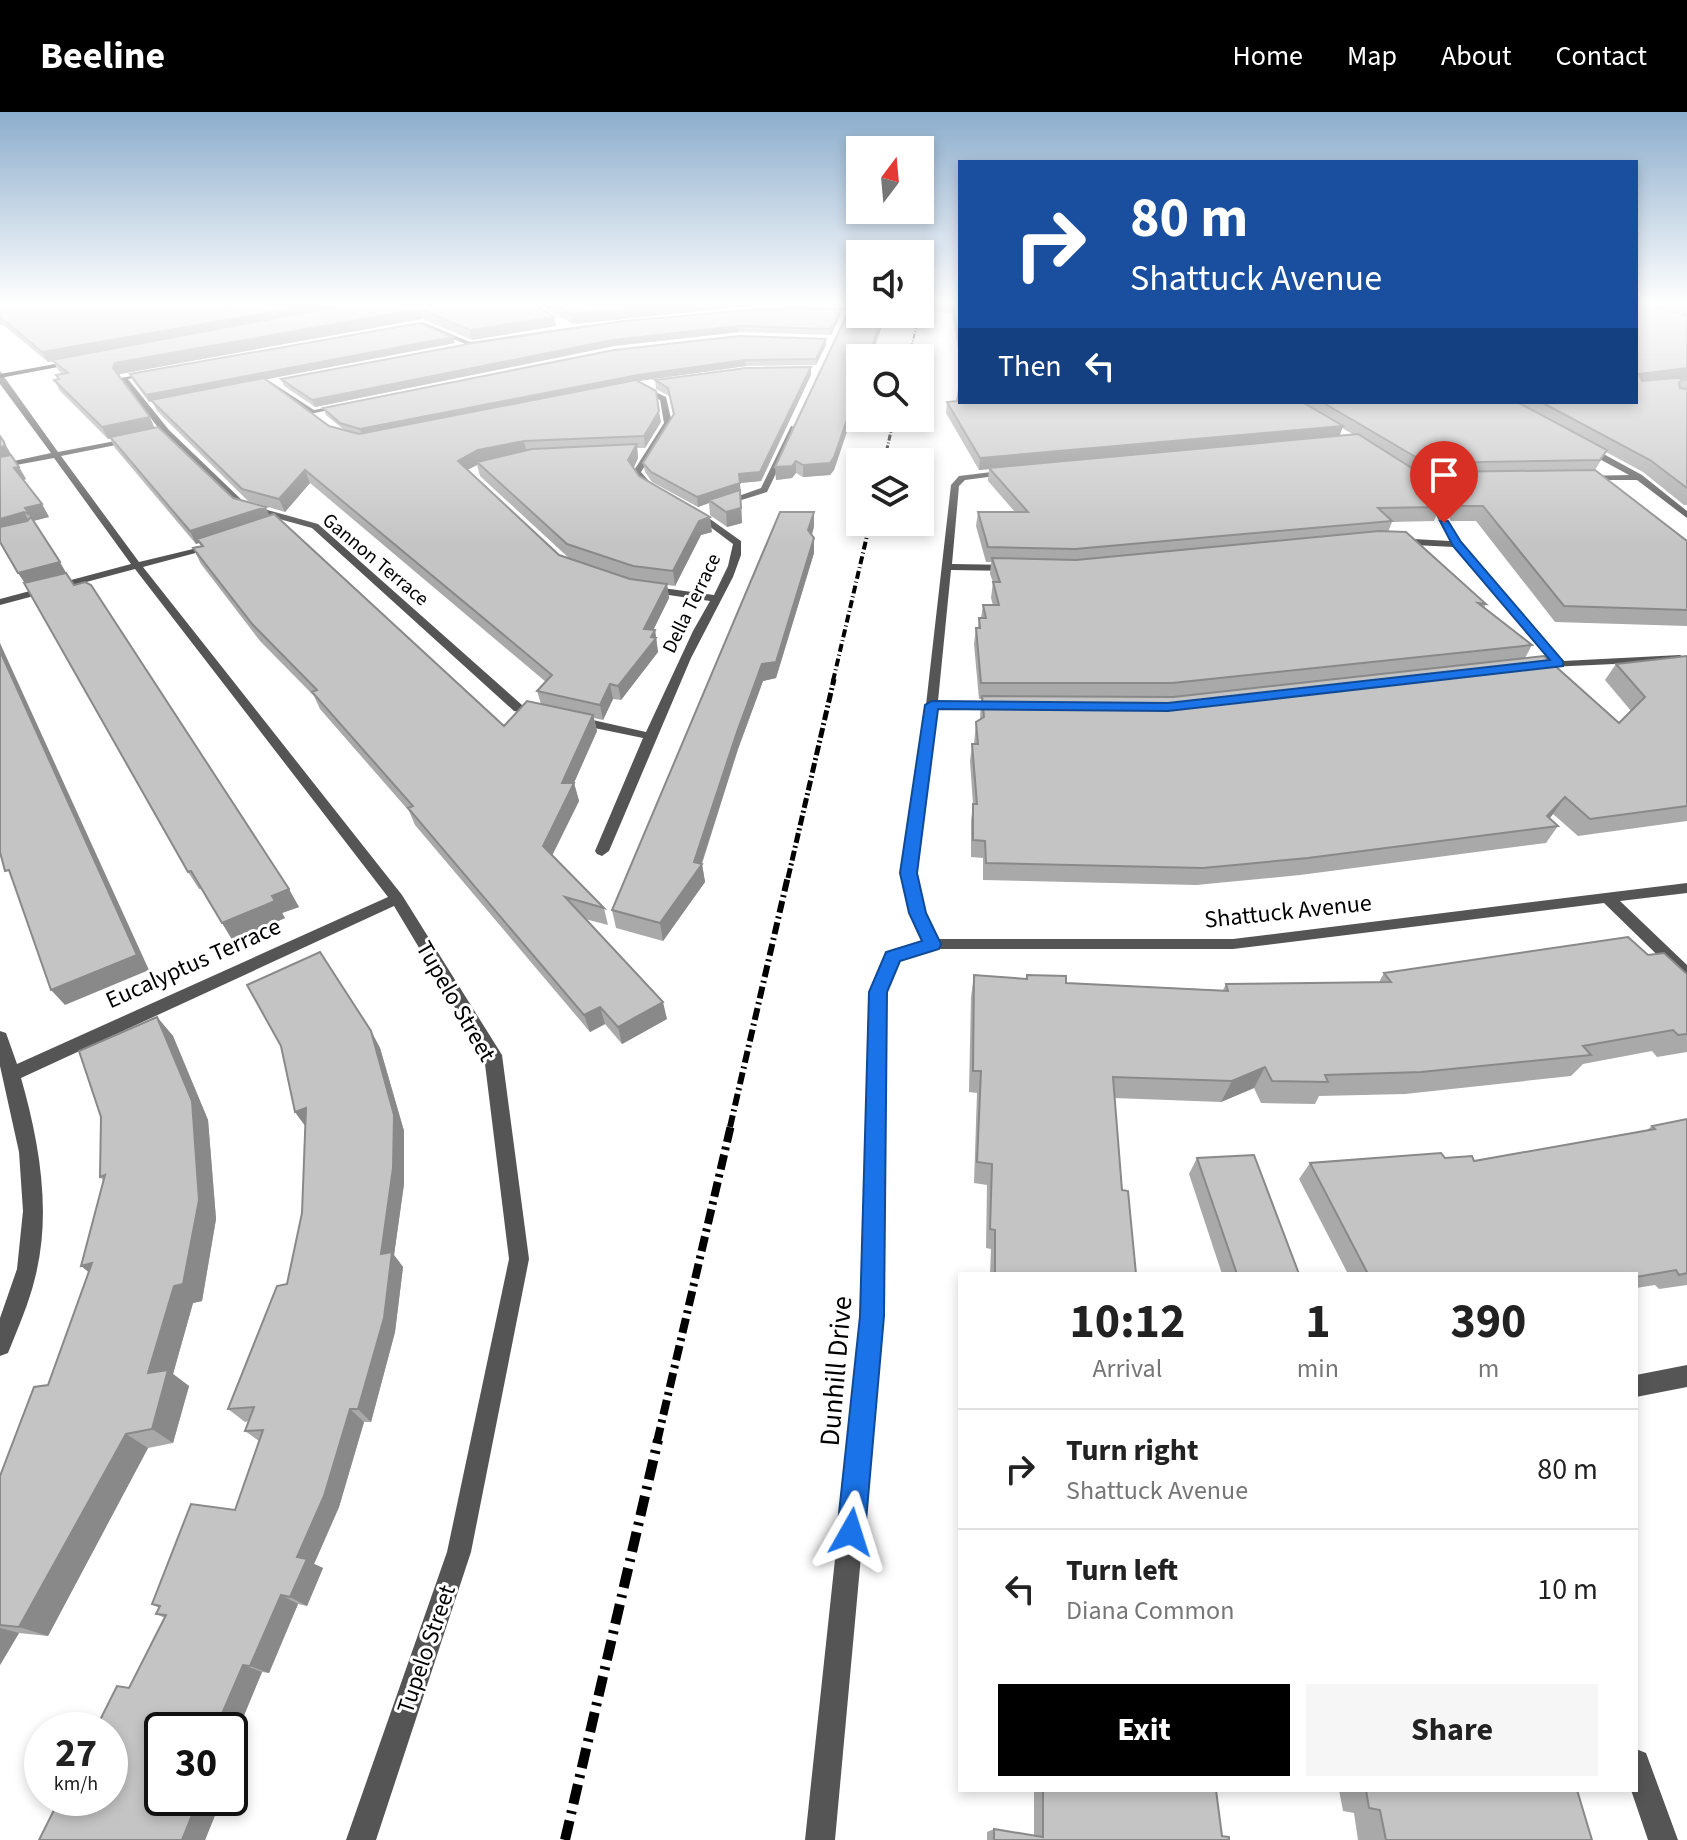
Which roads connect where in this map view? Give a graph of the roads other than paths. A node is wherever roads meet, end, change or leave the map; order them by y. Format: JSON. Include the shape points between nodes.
{"nodes":[{"id":1,"x":8,"y":385,"type":"edge"},
{"id":2,"x":128,"y":385,"type":"edge"},
{"id":3,"x":268,"y":385,"type":"edge"},
{"id":4,"x":272,"y":385,"type":"edge"},
{"id":5,"x":650,"y":385,"type":"edge"},
{"id":6,"x":639,"y":386,"type":"junction"},
{"id":7,"x":257,"y":387,"type":"edge"},
{"id":8,"x":625,"y":389,"type":"edge"},
{"id":9,"x":159,"y":405,"type":"edge"},
{"id":10,"x":349,"y":405,"type":"edge"},
{"id":11,"x":145,"y":408,"type":"junction"},
{"id":12,"x":313,"y":412,"type":"junction"},
{"id":13,"x":321,"y":419,"type":"edge"},
{"id":14,"x":798,"y":420,"type":"edge"},
{"id":15,"x":166,"y":432,"type":"junction"},
{"id":16,"x":151,"y":435,"type":"edge"},
{"id":17,"x":137,"y":438,"type":"edge"},
{"id":18,"x":1570,"y":438,"type":"edge"},
{"id":19,"x":634,"y":453,"type":"edge"},
{"id":20,"x":647,"y":453,"type":"junction"},
{"id":21,"x":58,"y":454,"type":"junction"},
{"id":22,"x":0,"y":466,"type":"edge"},
{"id":23,"x":1025,"y":471,"type":"edge"},
{"id":24,"x":1639,"y":477,"type":"junction"},
{"id":25,"x":1567,"y":478,"type":"edge"},
{"id":26,"x":1418,"y":481,"type":"edge"},
{"id":27,"x":659,"y":493,"type":"edge"},
{"id":28,"x":684,"y":506,"type":"edge"},
{"id":29,"x":697,"y":513,"type":"junction"},
{"id":30,"x":1687,"y":515,"type":"edge"},
{"id":31,"x":288,"y":519,"type":"junction"},
{"id":32,"x":275,"y":525,"type":"edge"},
{"id":33,"x":1387,"y":540,"type":"edge"},
{"id":34,"x":222,"y":543,"type":"edge"},
{"id":35,"x":1457,"y":544,"type":"junction"},
{"id":36,"x":138,"y":567,"type":"junction"},
{"id":37,"x":947,"y":567,"type":"junction"},
{"id":38,"x":1025,"y":568,"type":"edge"},
{"id":39,"x":633,"y":587,"type":"edge"},
{"id":40,"x":714,"y":598,"type":"junction"},
{"id":41,"x":0,"y":602,"type":"edge"},
{"id":42,"x":1683,"y":658,"type":"edge"},
{"id":43,"x":1559,"y":663,"type":"junction"},
{"id":44,"x":1512,"y":668,"type":"edge"},
{"id":45,"x":932,"y":705,"type":"junction"},
{"id":46,"x":1011,"y":705,"type":"edge"},
{"id":47,"x":649,"y":736,"type":"junction"},
{"id":48,"x":602,"y":851,"type":"dead end"},
{"id":49,"x":1687,"y":888,"type":"edge"},
{"id":50,"x":1607,"y":898,"type":"junction"},
{"id":51,"x":397,"y":899,"type":"junction"},
{"id":52,"x":933,"y":944,"type":"junction"},
{"id":53,"x":892,"y":957,"type":"joint"},
{"id":54,"x":1687,"y":974,"type":"edge"},
{"id":55,"x":0,"y":1038,"type":"edge"},
{"id":56,"x":12,"y":1074,"type":"junction"},
{"id":57,"x":0,"y":1345,"type":"edge"},
{"id":58,"x":1687,"y":1376,"type":"edge"},
{"id":59,"x":1638,"y":1386,"type":"edge"},
{"id":60,"x":1638,"y":1769,"type":"edge"},
{"id":61,"x":361,"y":1840,"type":"edge"},
{"id":62,"x":820,"y":1840,"type":"edge"},
{"id":63,"x":1663,"y":1840,"type":"edge"}],
"edges":[{"from":1,"to":21,"type":"street","name":"Tupelo Street"},
{"from":2,"to":11,"type":"street","name":"Gannon Terrace"},
{"from":3,"to":7,"type":"street"},
{"from":4,"to":12,"type":"street"},
{"from":5,"to":6,"type":"street"},
{"from":6,"to":8,"type":"street"},
{"from":6,"to":20,"type":"street","via":[[663,399],[668,423]]},
{"from":9,"to":11,"type":"street"},
{"from":10,"to":12,"type":"street"},
{"from":11,"to":15,"type":"street","name":"Gannon Terrace"},
{"from":12,"to":13,"type":"street"},
{"from":14,"to":29,"type":"street","via":[[764,490]]},
{"from":15,"to":16,"type":"street"},
{"from":15,"to":31,"type":"street","name":"Gannon Terrace","via":[[243,506]]},
{"from":17,"to":21,"type":"street"},
{"from":18,"to":24,"type":"street"},
{"from":19,"to":20,"type":"street"},
{"from":20,"to":27,"type":"street","via":[[637,472]]},
{"from":21,"to":22,"type":"street"},
{"from":21,"to":36,"type":"street","name":"Tupelo Street"},
{"from":23,"to":37,"type":"street","via":[[962,478],[955,485]]},
{"from":24,"to":25,"type":"street"},
{"from":24,"to":30,"type":"street"},
{"from":26,"to":35,"type":"street"},
{"from":28,"to":29,"type":"street","name":"Della Terrace"},
{"from":29,"to":40,"type":"street","name":"Della Terrace","via":[[738,543],[737,563]]},
{"from":31,"to":32,"type":"street"},
{"from":31,"to":47,"type":"street","name":"Gannon Terrace","via":[[324,533],[518,708]]},
{"from":33,"to":35,"type":"street"},
{"from":34,"to":36,"type":"street"},
{"from":35,"to":43,"type":"street"},
{"from":36,"to":41,"type":"street"},
{"from":36,"to":51,"type":"street","name":"Tupelo Street"},
{"from":37,"to":38,"type":"street"},
{"from":37,"to":45,"type":"street"},
{"from":39,"to":40,"type":"street"},
{"from":40,"to":47,"type":"street","name":"Della Terrace"},
{"from":42,"to":43,"type":"street"},
{"from":43,"to":44,"type":"street"},
{"from":45,"to":46,"type":"street"},
{"from":45,"to":52,"type":"street","via":[[908,873]]},
{"from":47,"to":48,"type":"street","name":"Della Terrace"},
{"from":49,"to":50,"type":"street","name":"Shattuck Avenue"},
{"from":50,"to":52,"type":"street","name":"Shattuck Avenue","via":[[1233,944]]},
{"from":50,"to":54,"type":"street"},
{"from":51,"to":56,"type":"street","name":"Eucalyptus Terrace"},
{"from":51,"to":61,"type":"street","name":"Tupelo Street","via":[[493,1055],[519,1259],[459,1552]]},
{"from":52,"to":53,"type":"street","name":"Shattuck Avenue"},
{"from":53,"to":62,"type":"street","name":"Dunhill Drive","via":[[878,992],[872,1316]]},
{"from":55,"to":56,"type":"street"},
{"from":56,"to":57,"type":"street","via":[[34,1182],[27,1270]]},
{"from":58,"to":59,"type":"street"},
{"from":60,"to":63,"type":"street"}]}
